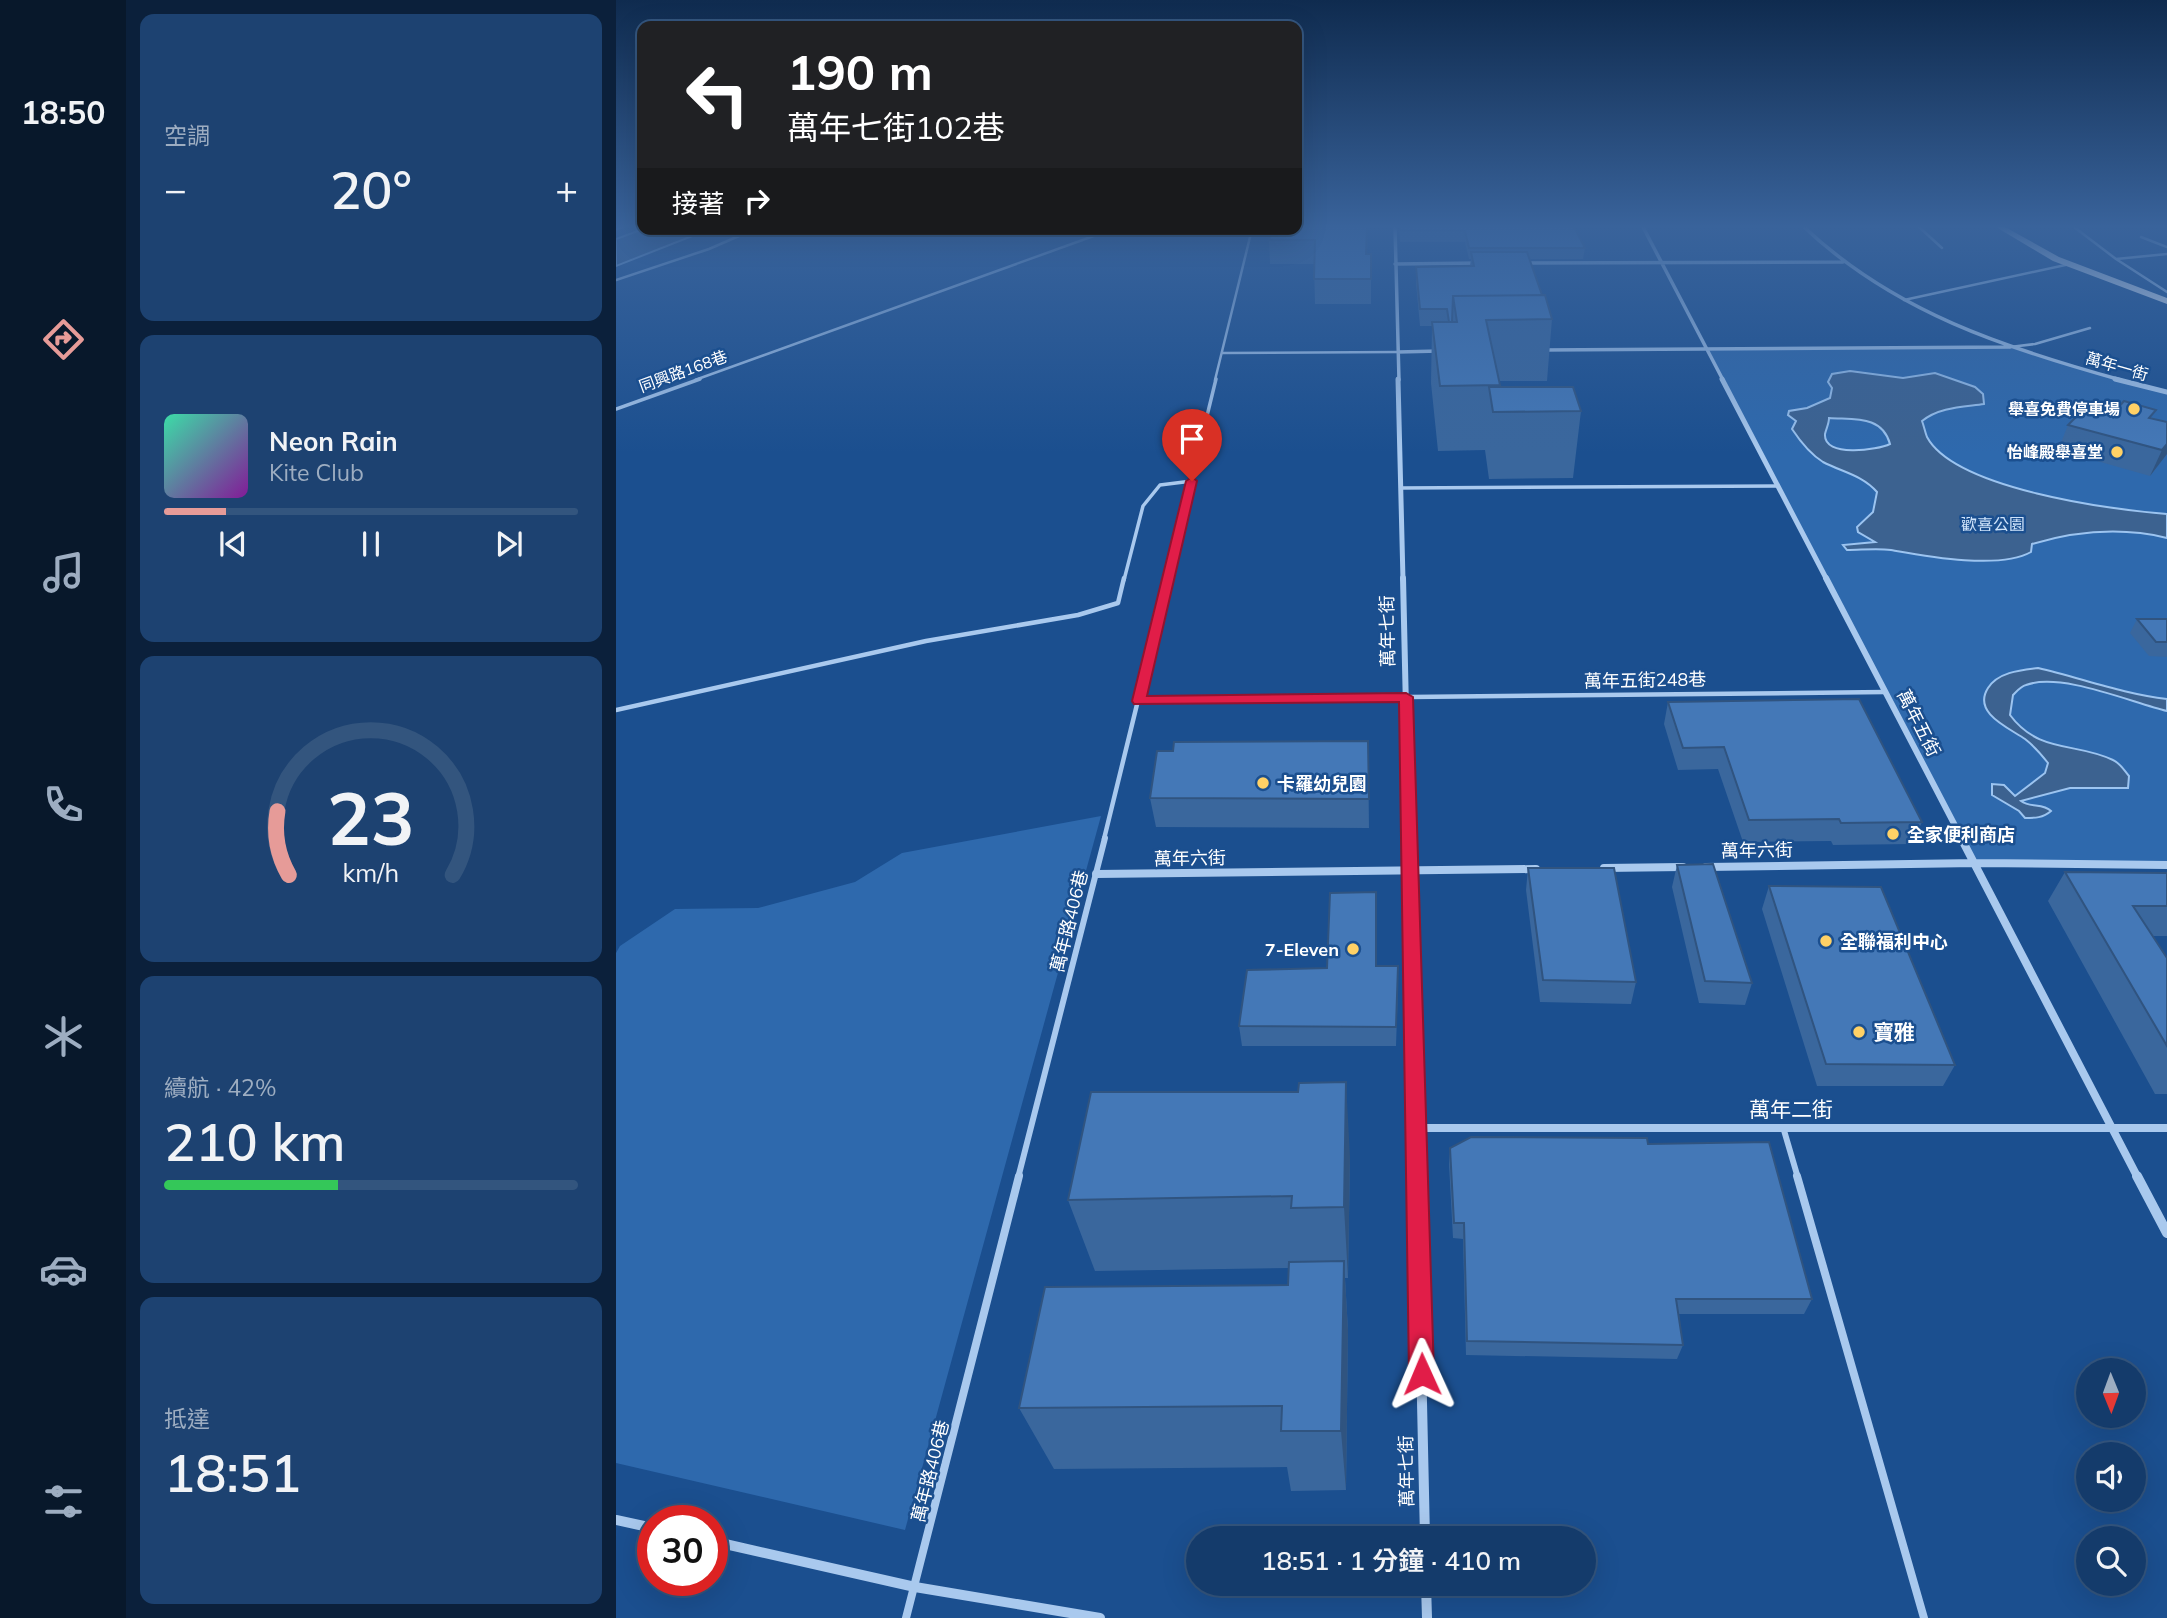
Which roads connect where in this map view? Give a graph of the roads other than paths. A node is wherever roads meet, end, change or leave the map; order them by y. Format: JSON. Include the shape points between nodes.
{"nodes":[{"id":1,"x":911,"y":303,"type":"edge"},
{"id":2,"x":1235,"y":303,"type":"edge"},
{"id":3,"x":1396,"y":303,"type":"edge"},
{"id":4,"x":1683,"y":303,"type":"edge"},
{"id":5,"x":1910,"y":303,"type":"edge"},
{"id":6,"x":2090,"y":328,"type":"dead end"},
{"id":7,"x":2010,"y":347,"type":"junction"},
{"id":8,"x":1707,"y":349,"type":"junction"},
{"id":9,"x":1451,"y":351,"type":"edge"},
{"id":10,"x":1532,"y":351,"type":"edge"},
{"id":11,"x":1398,"y":352,"type":"junction"},
{"id":12,"x":1223,"y":353,"type":"junction"},
{"id":13,"x":2167,"y":392,"type":"edge"},
{"id":14,"x":616,"y":409,"type":"edge"},
{"id":15,"x":1192,"y":481,"type":"junction"},
{"id":16,"x":1778,"y":486,"type":"junction"},
{"id":17,"x":1401,"y":488,"type":"junction"},
{"id":18,"x":1885,"y":692,"type":"junction"},
{"id":19,"x":1406,"y":697,"type":"junction"},
{"id":20,"x":1139,"y":701,"type":"junction"},
{"id":21,"x":616,"y":710,"type":"edge"},
{"id":22,"x":1976,"y":863,"type":"junction"},
{"id":23,"x":2167,"y":865,"type":"edge"},
{"id":24,"x":1687,"y":867,"type":"edge"},
{"id":25,"x":1700,"y":867,"type":"edge"},
{"id":26,"x":1590,"y":868,"type":"edge"},
{"id":27,"x":1549,"y":869,"type":"edge"},
{"id":28,"x":1411,"y":871,"type":"junction"},
{"id":29,"x":1096,"y":874,"type":"junction"},
{"id":30,"x":1783,"y":1126,"type":"junction"},
{"id":31,"x":2112,"y":1127,"type":"junction"},
{"id":32,"x":1416,"y":1128,"type":"junction"},
{"id":33,"x":2167,"y":1128,"type":"edge"},
{"id":34,"x":2167,"y":1233,"type":"edge"},
{"id":35,"x":616,"y":1520,"type":"edge"},
{"id":36,"x":637,"y":1525,"type":"edge"},
{"id":37,"x":1425,"y":1526,"type":"edge"},
{"id":38,"x":728,"y":1545,"type":"edge"},
{"id":39,"x":915,"y":1587,"type":"junction"},
{"id":40,"x":1426,"y":1596,"type":"edge"},
{"id":41,"x":906,"y":1618,"type":"edge"},
{"id":42,"x":1100,"y":1618,"type":"edge"},
{"id":43,"x":1427,"y":1618,"type":"edge"},
{"id":44,"x":1924,"y":1618,"type":"edge"}],
"edges":[{"from":1,"to":14,"type":"lane","name":"同興路168巷"},
{"from":2,"to":12,"type":"lane","name":"萬年路406巷"},
{"from":3,"to":11,"type":"street","name":"萬年七街"},
{"from":4,"to":8,"type":"street","name":"萬年五街"},
{"from":5,"to":7,"type":"street","name":"萬年一街"},
{"from":6,"to":7,"type":"lane"},
{"from":7,"to":8,"type":"street"},
{"from":7,"to":13,"type":"street","name":"萬年一街"},
{"from":8,"to":10,"type":"street"},
{"from":8,"to":16,"type":"street","name":"萬年五街"},
{"from":9,"to":11,"type":"street"},
{"from":11,"to":12,"type":"lane"},
{"from":11,"to":17,"type":"street","name":"萬年七街"},
{"from":12,"to":15,"type":"lane","name":"萬年路406巷"},
{"from":15,"to":20,"type":"lane","name":"萬年路406巷"},
{"from":15,"to":21,"type":"lane","via":[[1160,485],[1143,506],[1118,603]]},
{"from":16,"to":17,"type":"lane"},
{"from":16,"to":18,"type":"street","name":"萬年五街"},
{"from":17,"to":19,"type":"street","name":"萬年七街"},
{"from":18,"to":19,"type":"lane","name":"萬年五街248巷"},
{"from":18,"to":22,"type":"street","name":"萬年五街"},
{"from":19,"to":20,"type":"lane","name":"萬年五街248巷"},
{"from":19,"to":28,"type":"street","name":"萬年七街"},
{"from":20,"to":29,"type":"lane","name":"萬年路406巷"},
{"from":22,"to":23,"type":"street","name":"萬年六街"},
{"from":22,"to":25,"type":"street","name":"萬年六街"},
{"from":22,"to":31,"type":"street","name":"萬年五街"},
{"from":24,"to":26,"type":"street"},
{"from":27,"to":28,"type":"street","name":"萬年六街"},
{"from":28,"to":29,"type":"street","name":"萬年六街"},
{"from":28,"to":32,"type":"street","name":"萬年七街"},
{"from":29,"to":39,"type":"lane","name":"萬年路406巷"},
{"from":30,"to":31,"type":"street","name":"萬年二街"},
{"from":30,"to":32,"type":"street","name":"萬年二街"},
{"from":30,"to":44,"type":"lane"},
{"from":31,"to":33,"type":"street","name":"萬年二街"},
{"from":31,"to":34,"type":"street","name":"萬年五街"},
{"from":32,"to":37,"type":"street","name":"萬年七街"},
{"from":35,"to":36,"type":"street"},
{"from":38,"to":39,"type":"street"},
{"from":39,"to":41,"type":"lane","name":"萬年路406巷"},
{"from":39,"to":42,"type":"street"},
{"from":40,"to":43,"type":"street"}]}
